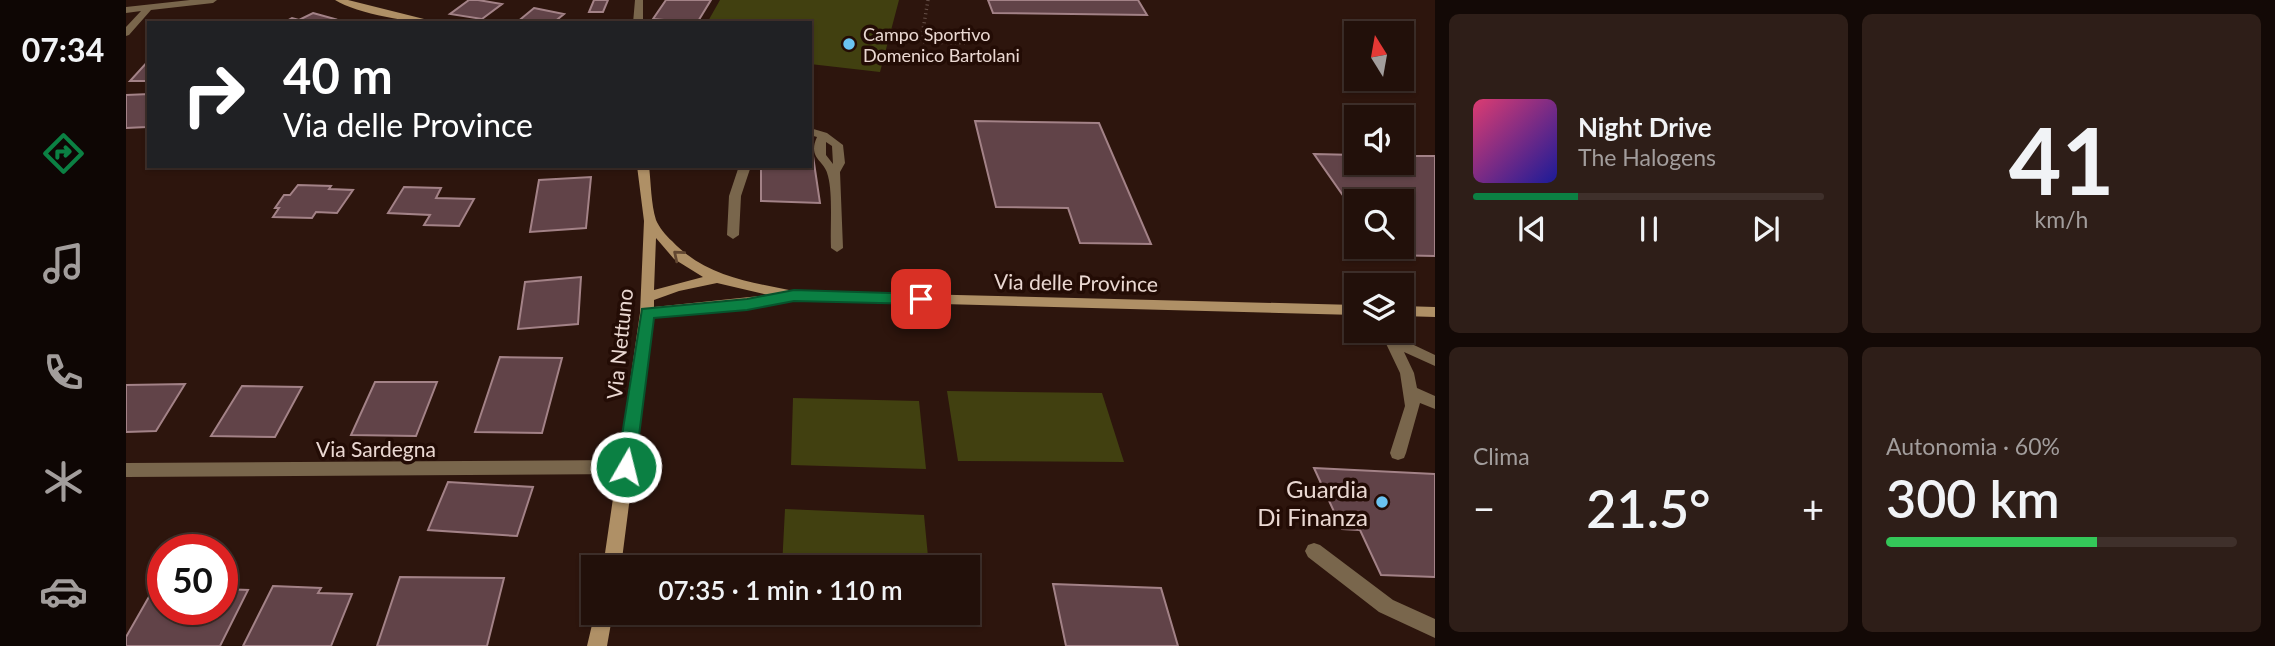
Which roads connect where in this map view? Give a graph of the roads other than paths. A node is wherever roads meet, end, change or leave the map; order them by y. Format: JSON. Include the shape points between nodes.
{"nodes":[{"id":1,"x":212,"y":0,"type":"edge"},
{"id":2,"x":339,"y":0,"type":"edge"},
{"id":3,"x":639,"y":0,"type":"edge"},
{"id":4,"x":149,"y":7,"type":"junction"},
{"id":5,"x":126,"y":9,"type":"edge"},
{"id":6,"x":426,"y":21,"type":"edge"},
{"id":7,"x":638,"y":21,"type":"edge"},
{"id":8,"x":126,"y":33,"type":"edge"},
{"id":9,"x":816,"y":133,"type":"edge"},
{"id":10,"x":643,"y":168,"type":"edge"},
{"id":11,"x":743,"y":168,"type":"edge"},
{"id":12,"x":834,"y":172,"type":"junction"},
{"id":13,"x":650,"y":221,"type":"junction"},
{"id":14,"x":733,"y":235,"type":"dead end"},
{"id":15,"x":837,"y":248,"type":"dead end"},
{"id":16,"x":715,"y":279,"type":"junction"},
{"id":17,"x":794,"y":296,"type":"junction"},
{"id":18,"x":648,"y":305,"type":"junction"},
{"id":19,"x":1344,"y":310,"type":"edge"},
{"id":20,"x":1414,"y":312,"type":"edge"},
{"id":21,"x":1435,"y":312,"type":"edge"},
{"id":22,"x":1393,"y":343,"type":"edge"},
{"id":23,"x":1403,"y":343,"type":"edge"},
{"id":24,"x":1435,"y":361,"type":"edge"},
{"id":25,"x":1410,"y":391,"type":"junction"},
{"id":26,"x":1435,"y":403,"type":"edge"},
{"id":27,"x":1398,"y":453,"type":"dead end"},
{"id":28,"x":626,"y":467,"type":"junction"},
{"id":29,"x":126,"y":470,"type":"edge"},
{"id":30,"x":1314,"y":551,"type":"dead end"},
{"id":31,"x":614,"y":555,"type":"edge"},
{"id":32,"x":601,"y":625,"type":"edge"},
{"id":33,"x":1435,"y":629,"type":"edge"},
{"id":34,"x":597,"y":646,"type":"edge"}],
"edges":[{"from":1,"to":4,"type":"street"},
{"from":2,"to":6,"type":"main road"},
{"from":3,"to":7,"type":"street"},
{"from":4,"to":5,"type":"street"},
{"from":4,"to":8,"type":"street"},
{"from":9,"to":12,"type":"street","via":[[823,163]]},
{"from":9,"to":12,"type":"street","via":[[837,145],[839,163]]},
{"from":10,"to":13,"type":"main road","name":"Via Nettuno"},
{"from":11,"to":14,"type":"street","via":[[735,196]]},
{"from":12,"to":15,"type":"street"},
{"from":16,"to":13,"type":"main road","name":"Via delle Province","one_way":true,"via":[[670,249]]},
{"from":13,"to":18,"type":"main road","name":"Via Nettuno"},
{"from":16,"to":17,"type":"main road","name":"Via delle Province"},
{"from":16,"to":18,"type":"main road","name":"Via delle Province","via":[[677,287]]},
{"from":17,"to":18,"type":"main road","name":"Via delle Province","via":[[747,304]]},
{"from":17,"to":19,"type":"main road","name":"Via delle Province"},
{"from":18,"to":28,"type":"main road","name":"Via Nettuno"},
{"from":20,"to":21,"type":"main road"},
{"from":22,"to":25,"type":"street"},
{"from":23,"to":24,"type":"street"},
{"from":25,"to":26,"type":"street"},
{"from":25,"to":27,"type":"street","via":[[1413,406]]},
{"from":28,"to":29,"type":"street","name":"Via Sardegna"},
{"from":28,"to":31,"type":"main road","name":"Via Nettuno"},
{"from":30,"to":33,"type":"street","via":[[1386,606]]},
{"from":32,"to":34,"type":"main road"}]}
